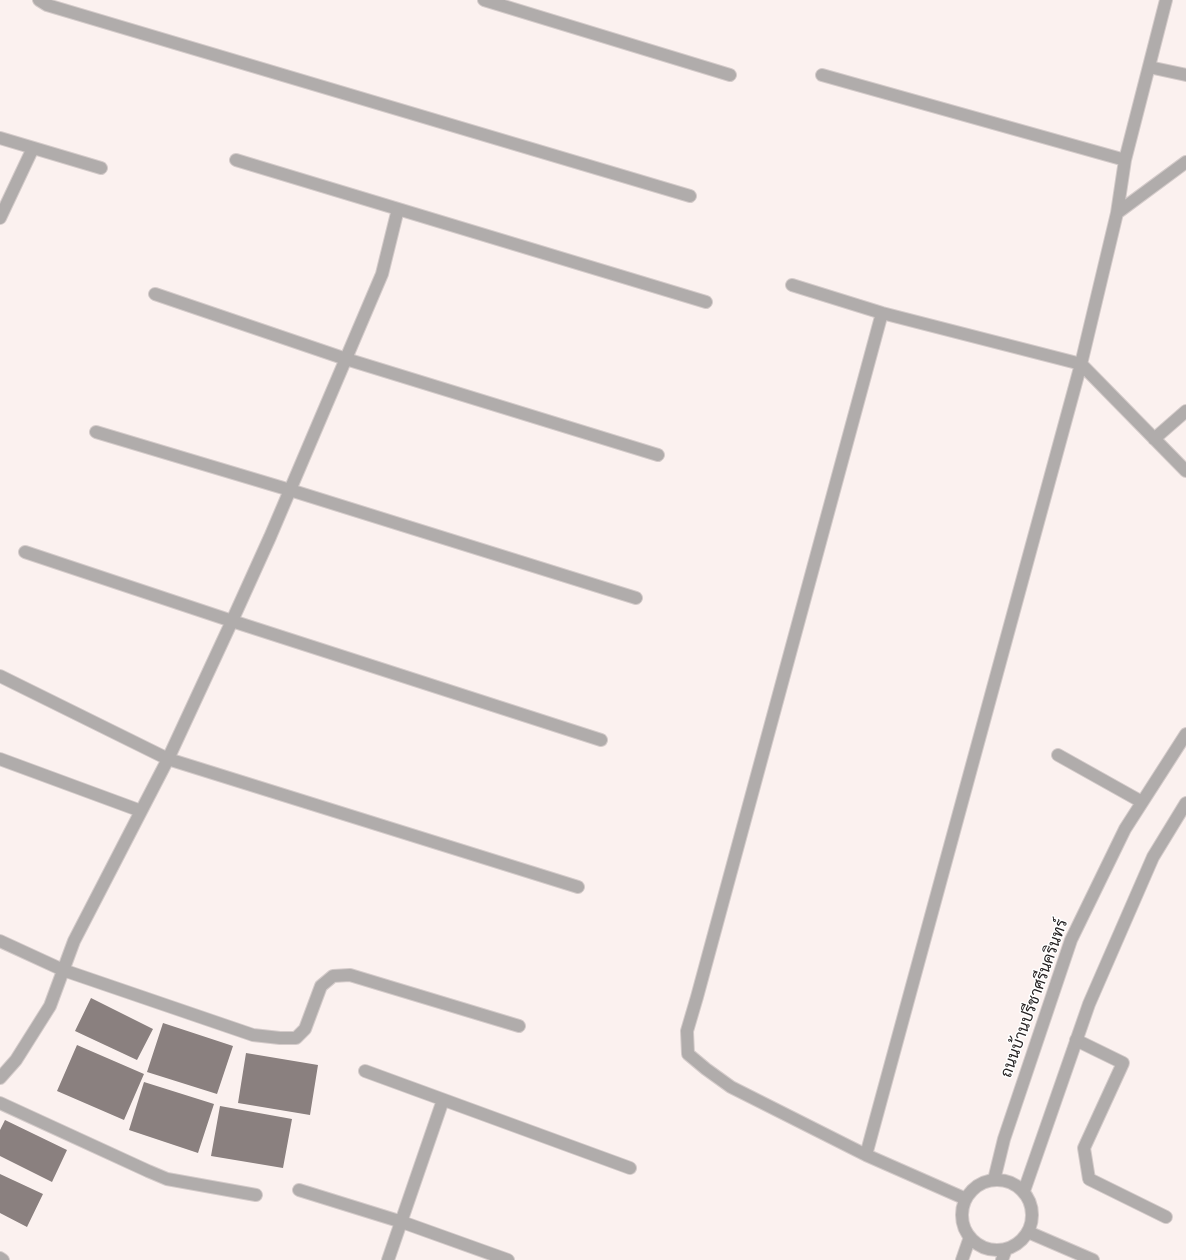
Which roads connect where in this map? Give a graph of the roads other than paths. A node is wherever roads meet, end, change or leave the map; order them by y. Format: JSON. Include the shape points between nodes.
{"nodes":[{"id":1,"x":39,"y":0,"type":"edge"},
{"id":2,"x":484,"y":0,"type":"edge"},
{"id":3,"x":1166,"y":0,"type":"edge"},
{"id":4,"x":1149,"y":66,"type":"junction"},
{"id":5,"x":1186,"y":74,"type":"edge"},
{"id":6,"x":730,"y":75,"type":"dead end"},
{"id":7,"x":822,"y":75,"type":"dead end"},
{"id":8,"x":0,"y":138,"type":"edge"},
{"id":9,"x":33,"y":148,"type":"junction"},
{"id":10,"x":236,"y":160,"type":"dead end"},
{"id":11,"x":1125,"y":160,"type":"junction"},
{"id":12,"x":1186,"y":162,"type":"edge"},
{"id":13,"x":101,"y":168,"type":"dead end"},
{"id":14,"x":690,"y":196,"type":"dead end"},
{"id":15,"x":398,"y":209,"type":"junction"},
{"id":16,"x":1117,"y":213,"type":"junction"},
{"id":17,"x":0,"y":218,"type":"edge"},
{"id":18,"x":792,"y":285,"type":"dead end"},
{"id":19,"x":155,"y":294,"type":"dead end"},
{"id":20,"x":706,"y":302,"type":"dead end"},
{"id":21,"x":882,"y":313,"type":"junction"},
{"id":22,"x":346,"y":359,"type":"junction"},
{"id":23,"x":1081,"y":364,"type":"junction"},
{"id":24,"x":1186,"y":410,"type":"edge"},
{"id":25,"x":96,"y":432,"type":"dead end"},
{"id":26,"x":1154,"y":438,"type":"junction"},
{"id":27,"x":658,"y":455,"type":"dead end"},
{"id":28,"x":1186,"y":471,"type":"edge"},
{"id":29,"x":290,"y":490,"type":"junction"},
{"id":30,"x":25,"y":552,"type":"dead end"},
{"id":31,"x":636,"y":598,"type":"dead end"},
{"id":32,"x":232,"y":621,"type":"junction"},
{"id":33,"x":0,"y":676,"type":"edge"},
{"id":34,"x":1186,"y":734,"type":"edge"},
{"id":35,"x":601,"y":740,"type":"dead end"},
{"id":36,"x":1058,"y":755,"type":"dead end"},
{"id":37,"x":168,"y":758,"type":"junction"},
{"id":38,"x":0,"y":759,"type":"edge"},
{"id":39,"x":1142,"y":802,"type":"junction"},
{"id":40,"x":1186,"y":803,"type":"edge"},
{"id":41,"x":141,"y":811,"type":"junction"},
{"id":42,"x":578,"y":887,"type":"dead end"},
{"id":43,"x":0,"y":941,"type":"edge"},
{"id":44,"x":63,"y":970,"type":"junction"},
{"id":45,"x":519,"y":1026,"type":"dead end"},
{"id":46,"x":1076,"y":1040,"type":"junction"},
{"id":47,"x":365,"y":1071,"type":"dead end"},
{"id":48,"x":0,"y":1078,"type":"edge"},
{"id":49,"x":443,"y":1100,"type":"junction"},
{"id":50,"x":0,"y":1103,"type":"edge"},
{"id":51,"x":866,"y":1155,"type":"junction"},
{"id":52,"x":630,"y":1168,"type":"dead end"},
{"id":53,"x":994,"y":1180,"type":"junction"},
{"id":54,"x":299,"y":1190,"type":"dead end"},
{"id":55,"x":1024,"y":1191,"type":"junction"},
{"id":56,"x":256,"y":1195,"type":"dead end"},
{"id":57,"x":966,"y":1199,"type":"junction"},
{"id":58,"x":1166,"y":1216,"type":"dead end"},
{"id":59,"x":402,"y":1222,"type":"junction"},
{"id":60,"x":1028,"y":1232,"type":"junction"},
{"id":61,"x":970,"y":1237,"type":"junction"},
{"id":62,"x":1004,"y":1254,"type":"edge"},
{"id":63,"x":0,"y":1258,"type":"edge"},
{"id":64,"x":3,"y":1260,"type":"edge"},
{"id":65,"x":388,"y":1260,"type":"edge"},
{"id":66,"x":508,"y":1260,"type":"edge"},
{"id":67,"x":962,"y":1260,"type":"edge"},
{"id":68,"x":1093,"y":1260,"type":"edge"}],
"edges":[{"from":1,"to":14,"type":"street","via":[[47,5]]},
{"from":2,"to":6,"type":"street"},
{"from":3,"to":4,"type":"street"},
{"from":4,"to":5,"type":"street"},
{"from":4,"to":11,"type":"street"},
{"from":7,"to":11,"type":"street"},
{"from":8,"to":9,"type":"street"},
{"from":9,"to":13,"type":"street"},
{"from":9,"to":17,"type":"street"},
{"from":10,"to":15,"type":"street"},
{"from":11,"to":16,"type":"street"},
{"from":12,"to":16,"type":"street"},
{"from":15,"to":20,"type":"street"},
{"from":15,"to":22,"type":"street","via":[[382,274]]},
{"from":16,"to":23,"type":"street"},
{"from":18,"to":21,"type":"street"},
{"from":19,"to":22,"type":"street"},
{"from":21,"to":23,"type":"street"},
{"from":21,"to":51,"type":"street","via":[[687,1030],[688,1054],[731,1087]]},
{"from":22,"to":27,"type":"street"},
{"from":22,"to":29,"type":"street"},
{"from":23,"to":26,"type":"street"},
{"from":23,"to":51,"type":"street"},
{"from":24,"to":26,"type":"street"},
{"from":25,"to":29,"type":"street"},
{"from":26,"to":28,"type":"street"},
{"from":29,"to":31,"type":"street"},
{"from":29,"to":32,"type":"street"},
{"from":30,"to":32,"type":"street"},
{"from":32,"to":35,"type":"street"},
{"from":32,"to":37,"type":"street"},
{"from":33,"to":37,"type":"street"},
{"from":34,"to":39,"type":"street","name":"ถนนบ้านปรีชาศรีนครินทร์"},
{"from":36,"to":39,"type":"street"},
{"from":37,"to":41,"type":"street"},
{"from":37,"to":42,"type":"street"},
{"from":38,"to":41,"type":"street"},
{"from":39,"to":53,"type":"street","name":"ถนนบ้านปรีชาศรีนครินทร์","via":[[1125,829],[1071,940],[1004,1138]]},
{"from":40,"to":46,"type":"street","via":[[1154,857],[1089,1004]]},
{"from":41,"to":44,"type":"street","via":[[74,941]]},
{"from":43,"to":44,"type":"street"},
{"from":44,"to":45,"type":"street","via":[[253,1035],[274,1038],[296,1038],[306,1029],[321,986],[333,976],[350,974]]},
{"from":44,"to":48,"type":"street","via":[[50,1006],[16,1060]]},
{"from":46,"to":55,"type":"street"},
{"from":46,"to":58,"type":"street","via":[[1123,1063],[1084,1148],[1089,1179]]},
{"from":47,"to":49,"type":"street"},
{"from":49,"to":52,"type":"street"},
{"from":49,"to":59,"type":"street"},
{"from":50,"to":56,"type":"street","via":[[167,1179]]},
{"from":51,"to":57,"type":"street"},
{"from":53,"to":55,"type":"street","via":[[1017,1185]]},
{"from":53,"to":57,"type":"street","via":[[983,1183]]},
{"from":54,"to":59,"type":"street"},
{"from":55,"to":60,"type":"street","via":[[1033,1215]]},
{"from":57,"to":61,"type":"street","via":[[962,1210],[963,1222]]},
{"from":59,"to":65,"type":"street"},
{"from":59,"to":66,"type":"street"},
{"from":60,"to":62,"type":"street"},
{"from":60,"to":68,"type":"street"},
{"from":61,"to":62,"type":"street","via":[[984,1247]]},
{"from":61,"to":67,"type":"street"},
{"from":63,"to":64,"type":"street"}]}
